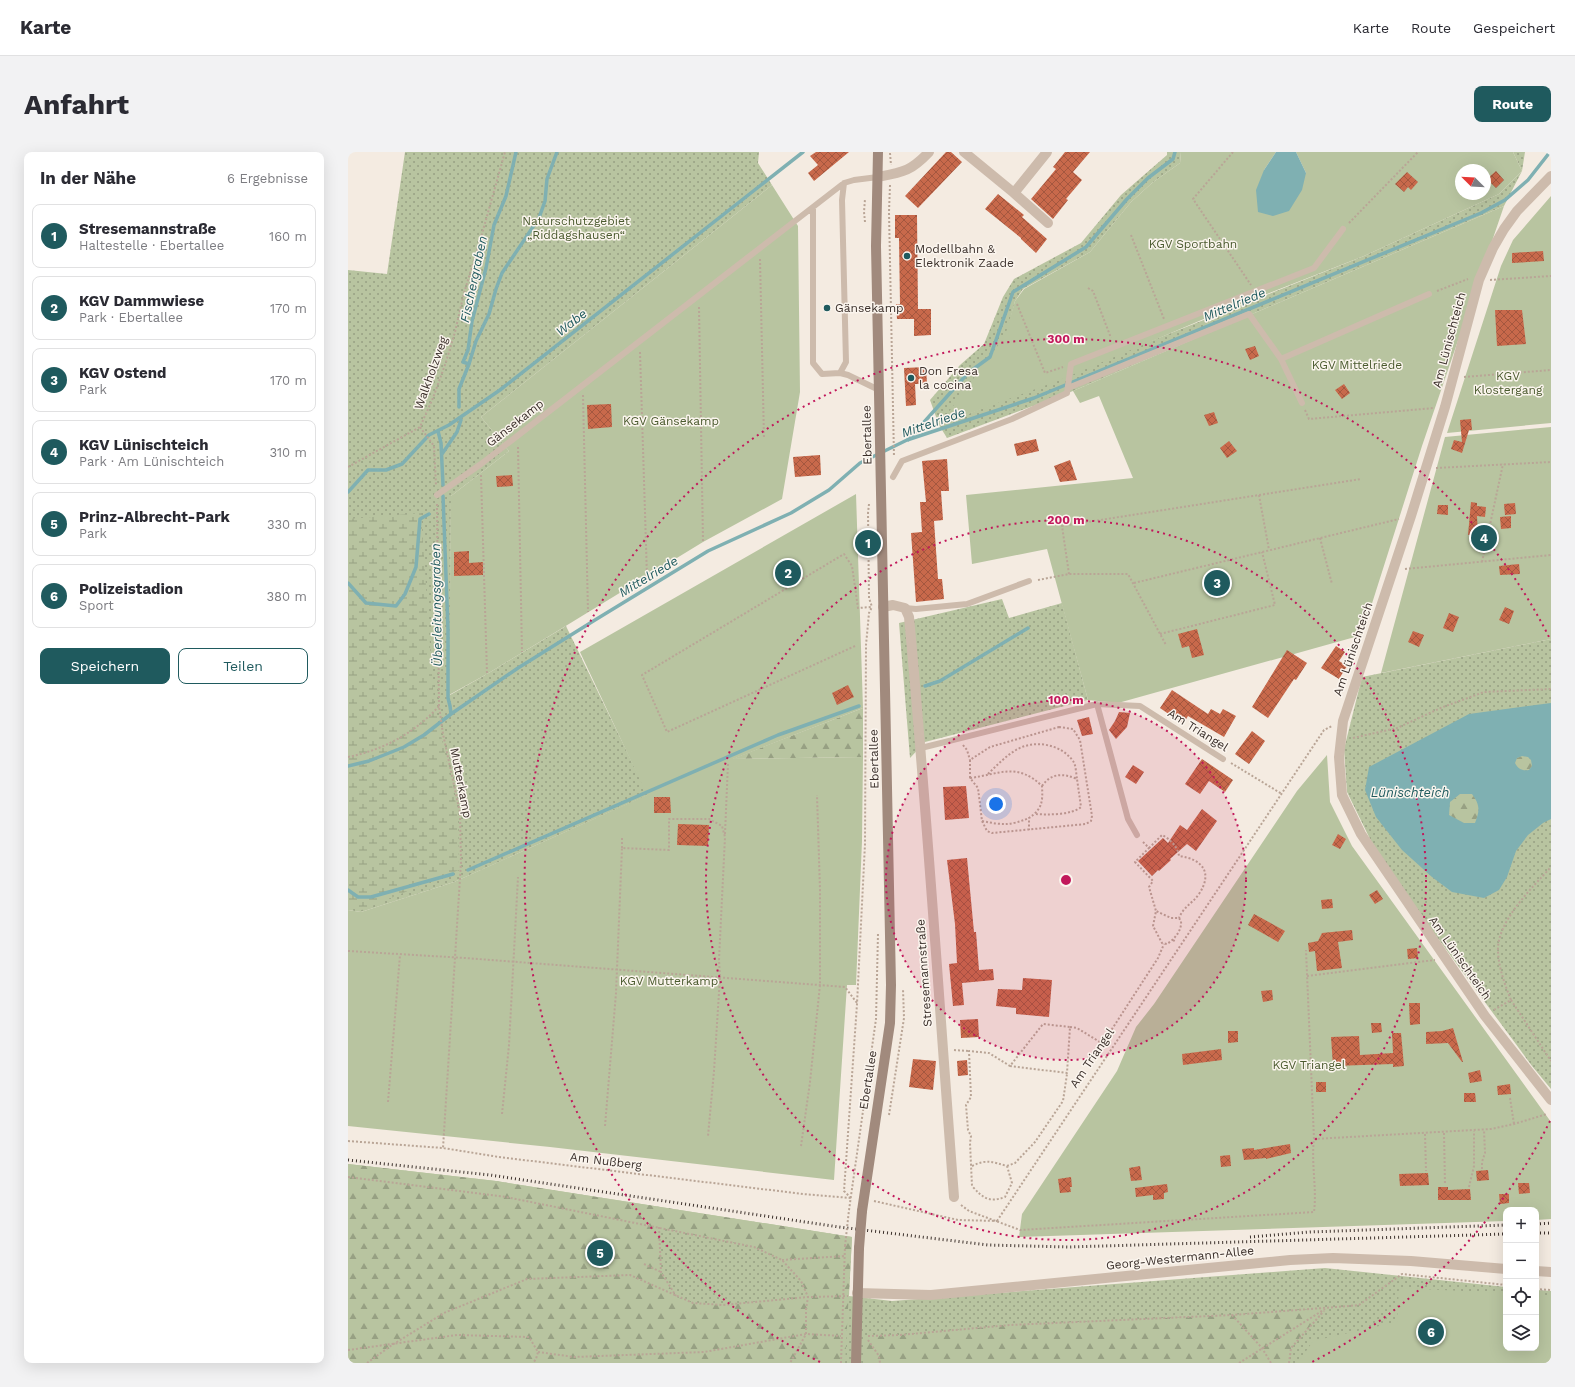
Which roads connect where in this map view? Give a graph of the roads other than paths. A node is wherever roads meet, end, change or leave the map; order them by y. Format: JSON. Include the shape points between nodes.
{"nodes":[{"id":1,"x":878,"y":152,"type":"edge"},
{"id":2,"x":929,"y":152,"type":"edge"},
{"id":3,"x":964,"y":152,"type":"edge"},
{"id":4,"x":1047,"y":152,"type":"edge"},
{"id":5,"x":1551,"y":176,"type":"edge"},
{"id":6,"x":878,"y":177,"type":"junction"},
{"id":7,"x":844,"y":183,"type":"junction"},
{"id":8,"x":1014,"y":193,"type":"junction"},
{"id":9,"x":813,"y":209,"type":"junction"},
{"id":10,"x":1048,"y":223,"type":"dead end"},
{"id":11,"x":1343,"y":229,"type":"road end"},
{"id":12,"x":1429,"y":294,"type":"road end"},
{"id":13,"x":1281,"y":359,"type":"junction"},
{"id":14,"x":840,"y":373,"type":"junction"},
{"id":15,"x":1068,"y":388,"type":"junction"},
{"id":16,"x":879,"y":390,"type":"junction"},
{"id":17,"x":1302,"y":403,"type":"road end"},
{"id":18,"x":893,"y":477,"type":"dead end"},
{"id":19,"x":437,"y":495,"type":"road end"},
{"id":20,"x":1029,"y":581,"type":"road end"},
{"id":21,"x":883,"y":607,"type":"junction"},
{"id":22,"x":905,"y":608,"type":"junction"},
{"id":23,"x":1097,"y":704,"type":"junction"},
{"id":24,"x":921,"y":748,"type":"junction"},
{"id":25,"x":1223,"y":759,"type":"road end"},
{"id":26,"x":1137,"y":835,"type":"road end"},
{"id":27,"x":1551,"y":1100,"type":"edge"},
{"id":28,"x":954,"y":1197,"type":"dead end"},
{"id":29,"x":1503,"y":1269,"type":"edge"},
{"id":30,"x":1539,"y":1271,"type":"edge"},
{"id":31,"x":1551,"y":1272,"type":"edge"},
{"id":32,"x":857,"y":1293,"type":"junction"},
{"id":33,"x":856,"y":1363,"type":"edge"}],
"edges":[{"from":1,"to":6,"type":"main road","name":"Ebertallee"},
{"from":2,"to":6,"type":"street","via":[[908,170]]},
{"from":3,"to":8,"type":"street"},
{"from":4,"to":8,"type":"street"},
{"from":5,"to":27,"type":"street","name":"Am Lünischteich","via":[[1517,211],[1504,229],[1479,280],[1445,407],[1343,721],[1339,757],[1342,795],[1361,834],[1485,1016]]},
{"from":6,"to":7,"type":"lane","name":"Gänsekamp"},
{"from":6,"to":16,"type":"main road","name":"Ebertallee","via":[[876,246]]},
{"from":7,"to":9,"type":"lane","name":"Gänsekamp"},
{"from":7,"to":14,"type":"lane","via":[[842,200],[846,362]]},
{"from":8,"to":10,"type":"street"},
{"from":9,"to":14,"type":"lane","via":[[813,362],[822,374]]},
{"from":9,"to":19,"type":"lane","name":"Gänsekamp"},
{"from":11,"to":15,"type":"lane","via":[[1314,268],[1071,364]]},
{"from":12,"to":13,"type":"lane"},
{"from":13,"to":15,"type":"lane","via":[[1249,314]]},
{"from":13,"to":17,"type":"lane"},
{"from":14,"to":16,"type":"lane"},
{"from":15,"to":18,"type":"lane","via":[[1067,393],[1012,419],[902,461]]},
{"from":16,"to":21,"type":"main road","name":"Ebertallee"},
{"from":20,"to":22,"type":"lane","via":[[967,604]]},
{"from":21,"to":22,"type":"street","via":[[893,605]]},
{"from":21,"to":32,"type":"main road","name":"Ebertallee","bridge":true,"via":[[890,1023],[863,1198]]},
{"from":22,"to":24,"type":"street","name":"Stresemannstraße","via":[[909,617]]},
{"from":23,"to":24,"type":"lane"},
{"from":23,"to":25,"type":"lane","name":"Am Triangel","via":[[1140,706]]},
{"from":23,"to":26,"type":"lane","via":[[1128,819]]},
{"from":24,"to":28,"type":"street","name":"Stresemannstraße"},
{"from":29,"to":32,"type":"street","name":"Georg-Westermann-Allee","via":[[1333,1258],[931,1295]]},
{"from":30,"to":31,"type":"street"},
{"from":32,"to":33,"type":"main road","name":"Ebertallee"}]}
